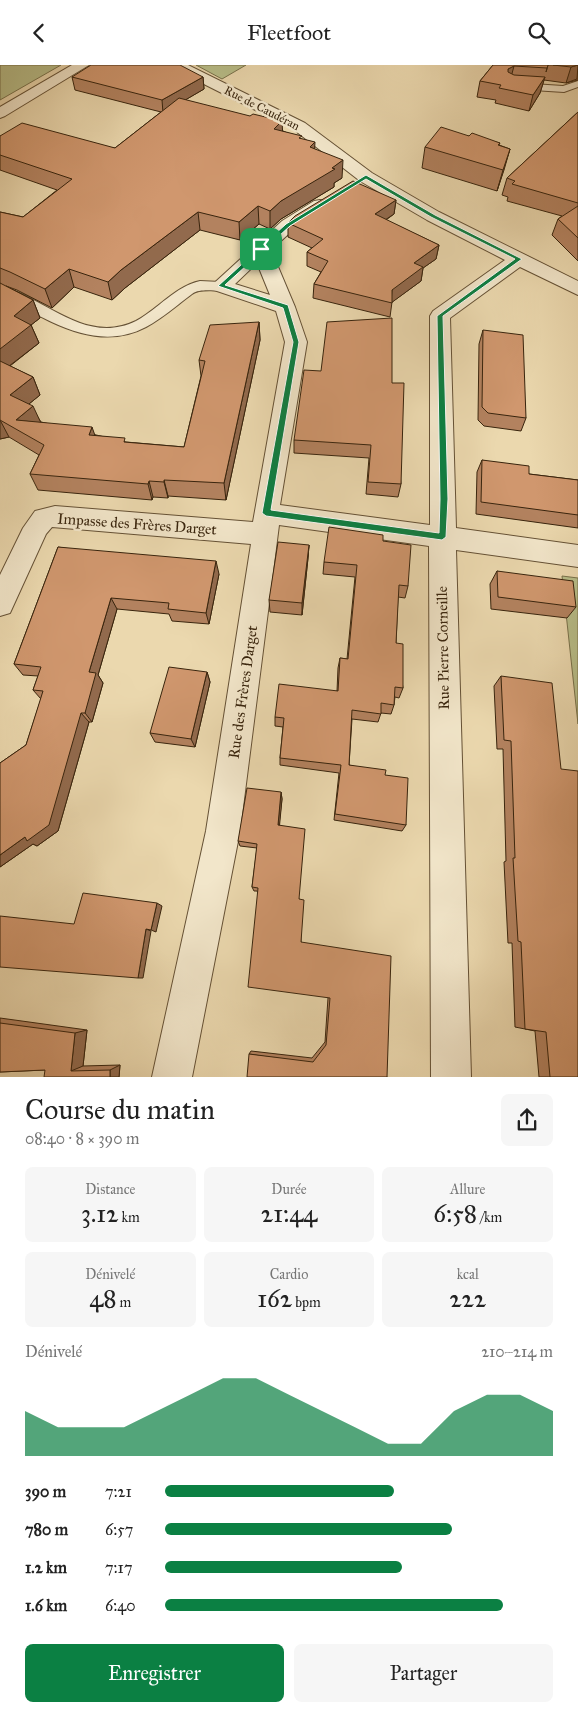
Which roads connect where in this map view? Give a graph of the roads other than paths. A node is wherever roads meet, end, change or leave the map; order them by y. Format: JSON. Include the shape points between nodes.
{"nodes":[{"id":1,"x":82,"y":65,"type":"edge"},
{"id":2,"x":177,"y":65,"type":"edge"},
{"id":3,"x":578,"y":84,"type":"edge"},
{"id":4,"x":510,"y":86,"type":"edge"},
{"id":5,"x":0,"y":113,"type":"edge"},
{"id":6,"x":366,"y":177,"type":"junction"},
{"id":7,"x":261,"y":249,"type":"junction"},
{"id":8,"x":519,"y":259,"type":"junction"},
{"id":9,"x":221,"y":286,"type":"junction"},
{"id":10,"x":578,"y":289,"type":"edge"},
{"id":11,"x":0,"y":290,"type":"edge"},
{"id":12,"x":285,"y":307,"type":"junction"},
{"id":13,"x":266,"y":523,"type":"junction"},
{"id":14,"x":442,"y":537,"type":"junction"},
{"id":15,"x":578,"y":556,"type":"edge"},
{"id":16,"x":0,"y":604,"type":"edge"},
{"id":17,"x":172,"y":1077,"type":"edge"},
{"id":18,"x":451,"y":1077,"type":"edge"}],
"edges":[{"from":1,"to":5,"type":"street"},
{"from":2,"to":6,"type":"street","name":"Rue de Caudéran","via":[[299,126]]},
{"from":3,"to":4,"type":"lane","via":[[564,89]]},
{"from":6,"to":7,"type":"street","via":[[288,225]]},
{"from":6,"to":8,"type":"street","name":"Rue de Caudéran","via":[[433,216]]},
{"from":7,"to":9,"type":"street"},
{"from":7,"to":12,"type":"street","name":"Rue des Frères Darget"},
{"from":8,"to":10,"type":"street","name":"Rue de Caudéran"},
{"from":8,"to":14,"type":"street","name":"Rue Pierre Corneille","via":[[440,316]]},
{"from":9,"to":11,"type":"lane","via":[[194,287],[133,329],[117,333],[84,329]]},
{"from":9,"to":12,"type":"street"},
{"from":12,"to":13,"type":"street","name":"Rue des Frères Darget","via":[[296,342]]},
{"from":13,"to":14,"type":"street"},
{"from":13,"to":16,"type":"street","name":"Impasse des Frères Darget","via":[[44,518],[36,528]]},
{"from":13,"to":17,"type":"street","name":"Rue des Frères Darget","via":[[223,831]]},
{"from":14,"to":15,"type":"street"},
{"from":14,"to":18,"type":"street","name":"Rue Pierre Corneille"}]}
